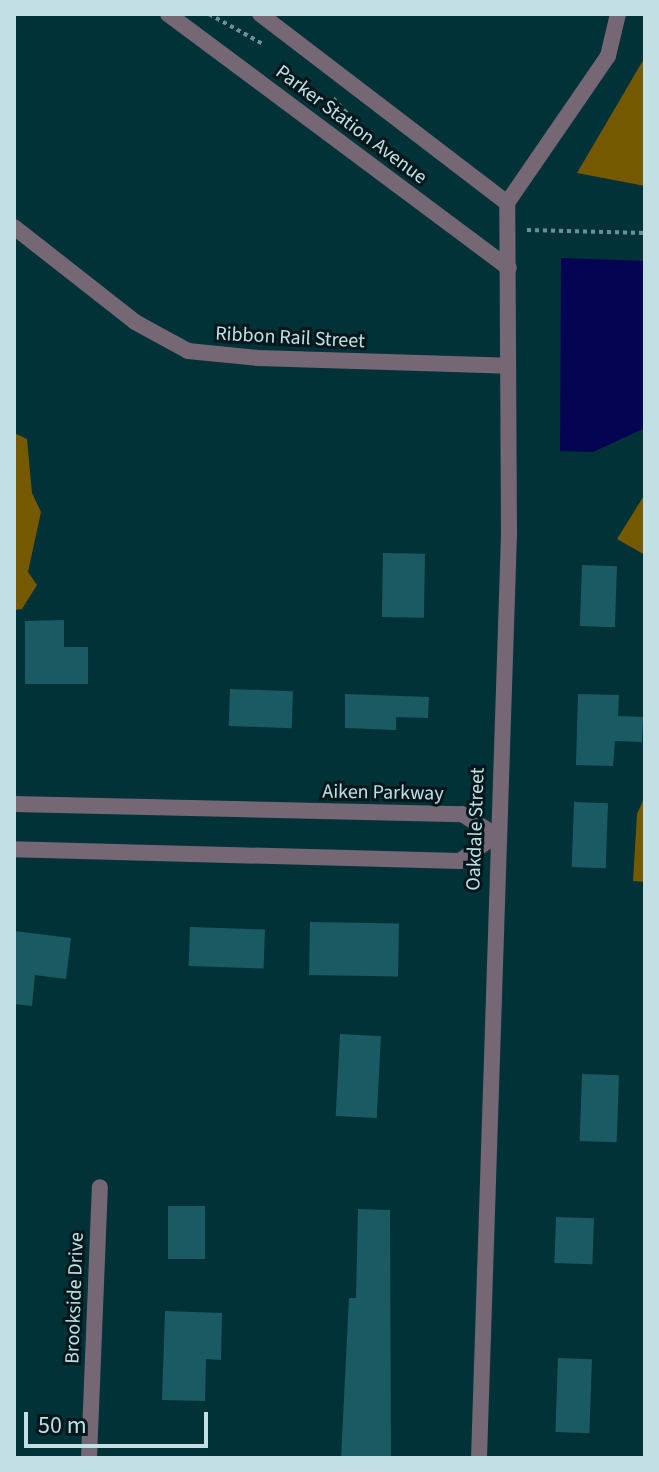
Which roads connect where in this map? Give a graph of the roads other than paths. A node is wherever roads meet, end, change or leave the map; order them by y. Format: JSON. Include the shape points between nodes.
{"nodes":[{"id":1,"x":168,"y":14,"type":"edge"},
{"id":2,"x":260,"y":14,"type":"edge"},
{"id":3,"x":618,"y":14,"type":"edge"},
{"id":4,"x":507,"y":203,"type":"junction"},
{"id":5,"x":14,"y":227,"type":"edge"},
{"id":6,"x":509,"y":268,"type":"junction"},
{"id":7,"x":508,"y":366,"type":"junction"},
{"id":8,"x":14,"y":804,"type":"edge"},
{"id":9,"x":496,"y":835,"type":"junction"},
{"id":10,"x":14,"y":849,"type":"edge"},
{"id":11,"x":100,"y":1187,"type":"dead end"},
{"id":12,"x":89,"y":1458,"type":"edge"},
{"id":13,"x":479,"y":1458,"type":"edge"}],
"edges":[{"from":1,"to":6,"type":"street","name":"Parker Station Avenue"},
{"from":2,"to":4,"type":"street","name":"Parker Station Avenue"},
{"from":3,"to":4,"type":"street","via":[[608,56]]},
{"from":4,"to":6,"type":"street","name":"Oakdale Street"},
{"from":5,"to":7,"type":"street","name":"Ribbon Rail Street","via":[[135,322],[188,351]]},
{"from":6,"to":7,"type":"street","name":"Oakdale Street"},
{"from":7,"to":9,"type":"street","name":"Oakdale Street","via":[[509,535]]},
{"from":8,"to":9,"type":"street","name":"Aiken Parkway","via":[[462,814]]},
{"from":9,"to":10,"type":"street","via":[[460,861]]},
{"from":9,"to":13,"type":"street","name":"Oakdale Street"},
{"from":11,"to":12,"type":"street","name":"Brookside Drive"}]}
